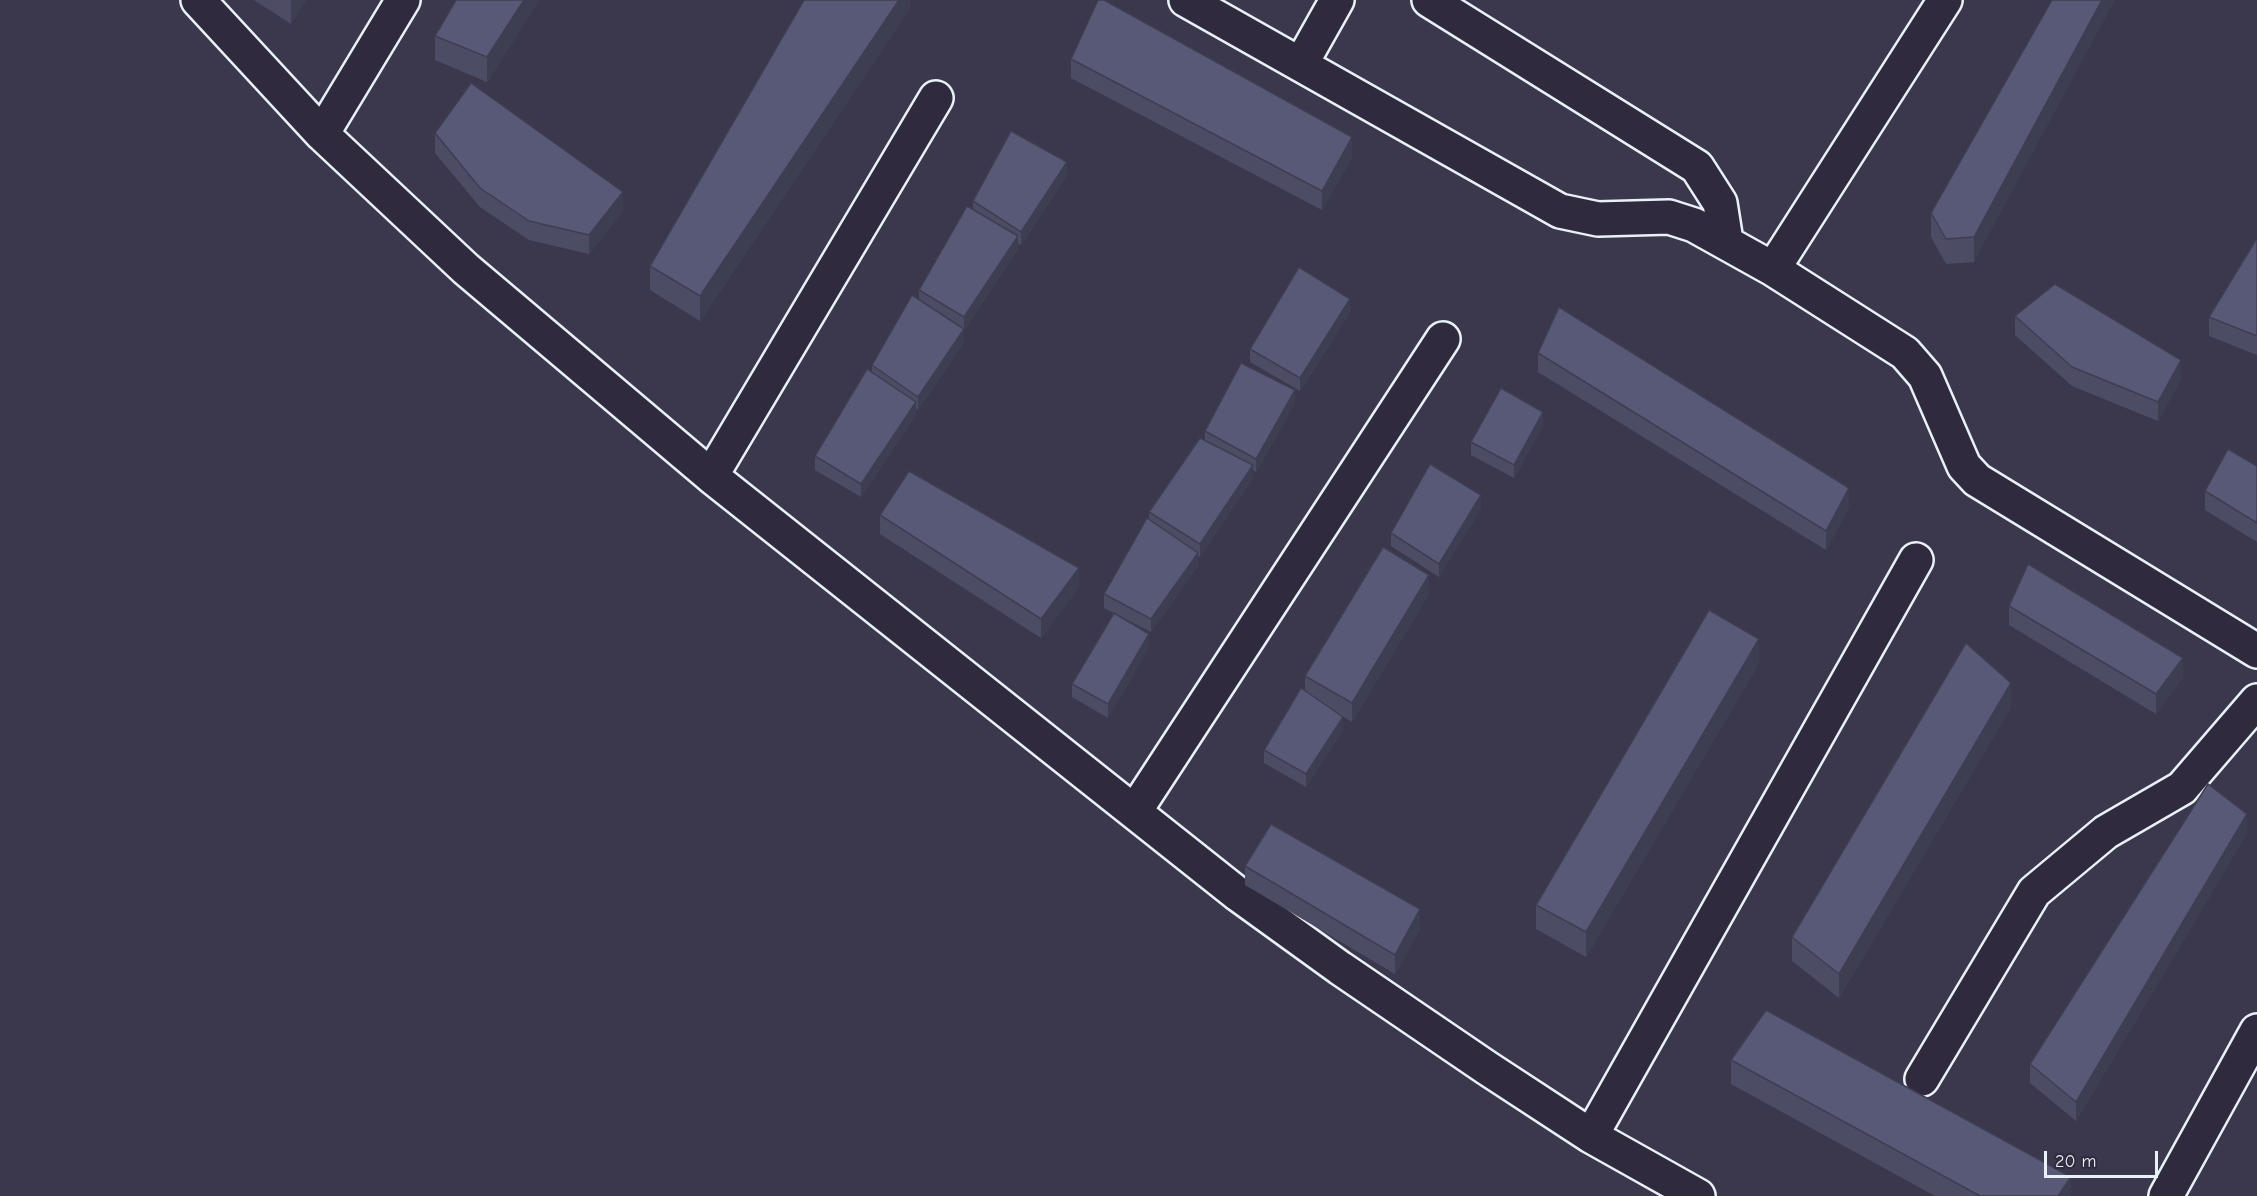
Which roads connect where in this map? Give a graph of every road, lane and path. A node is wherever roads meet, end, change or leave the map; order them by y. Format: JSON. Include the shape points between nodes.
{"nodes":[{"id":1,"x":198,"y":0,"type":"edge"},
{"id":2,"x":404,"y":0,"type":"edge"},
{"id":3,"x":1186,"y":0,"type":"edge"},
{"id":4,"x":1337,"y":0,"type":"edge"},
{"id":5,"x":1429,"y":0,"type":"edge"},
{"id":6,"x":1945,"y":0,"type":"edge"},
{"id":7,"x":1301,"y":64,"type":"junction"},
{"id":8,"x":936,"y":98,"type":"dead end"},
{"id":9,"x":322,"y":134,"type":"junction"},
{"id":10,"x":1726,"y":241,"type":"junction"},
{"id":11,"x":1773,"y":269,"type":"junction"},
{"id":12,"x":1443,"y":339,"type":"dead end"},
{"id":13,"x":711,"y":476,"type":"junction"},
{"id":14,"x":1916,"y":560,"type":"dead end"},
{"id":15,"x":2257,"y":651,"type":"edge"},
{"id":16,"x":2257,"y":701,"type":"edge"},
{"id":17,"x":1135,"y":811,"type":"junction"},
{"id":18,"x":2257,"y":1031,"type":"edge"},
{"id":19,"x":1922,"y":1080,"type":"dead end"},
{"id":20,"x":1591,"y":1136,"type":"junction"},
{"id":21,"x":1698,"y":1196,"type":"edge"},
{"id":22,"x":2166,"y":1196,"type":"edge"}],
"edges":[{"from":1,"to":9,"type":"street"},
{"from":2,"to":9,"type":"street"},
{"from":3,"to":7,"type":"street"},
{"from":4,"to":7,"type":"street"},
{"from":5,"to":10,"type":"street","via":[[1697,167],[1720,203]]},
{"from":6,"to":11,"type":"street"},
{"from":7,"to":10,"type":"street","via":[[1560,211],[1598,219],[1669,217]]},
{"from":8,"to":13,"type":"street"},
{"from":9,"to":13,"type":"street","via":[[466,269]]},
{"from":10,"to":11,"type":"street"},
{"from":11,"to":15,"type":"street","via":[[1905,353],[1924,376],[1964,466],[1977,480]]},
{"from":12,"to":17,"type":"street"},
{"from":13,"to":17,"type":"street"},
{"from":14,"to":20,"type":"street"},
{"from":16,"to":19,"type":"street","via":[[2182,788],[2106,832],[2034,892]]},
{"from":17,"to":20,"type":"street","via":[[1239,895],[1340,968]]},
{"from":18,"to":22,"type":"street"},
{"from":20,"to":21,"type":"street"}]}
